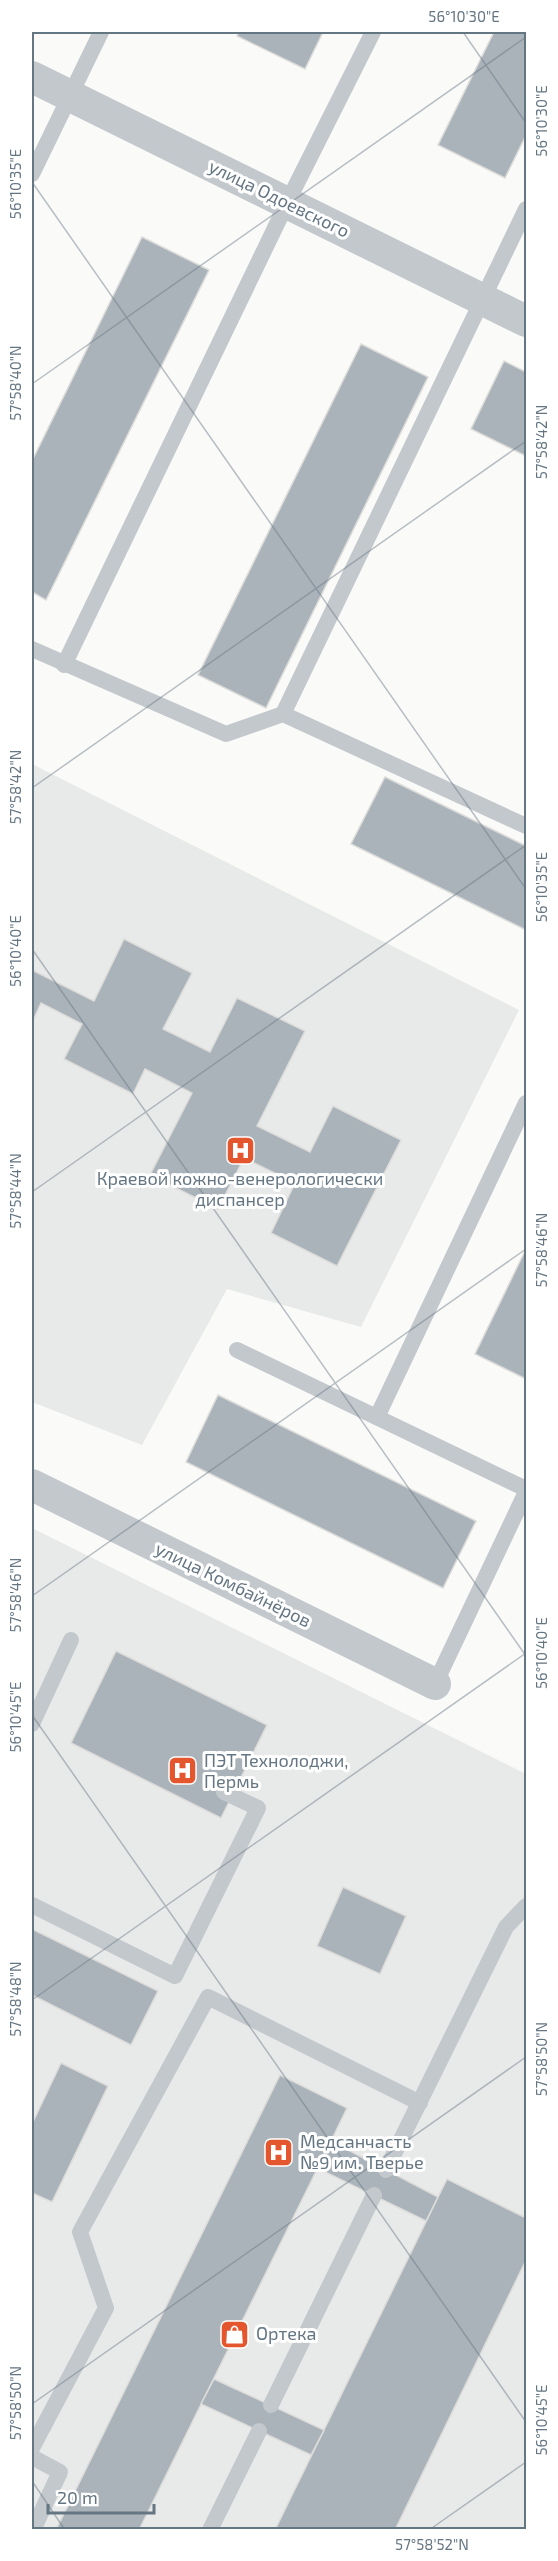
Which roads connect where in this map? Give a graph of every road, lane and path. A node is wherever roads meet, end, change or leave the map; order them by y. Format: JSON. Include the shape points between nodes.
{"nodes":[{"id":1,"x":101,"y":32,"type":"edge"},
{"id":2,"x":373,"y":32,"type":"edge"},
{"id":3,"x":32,"y":77,"type":"edge"},
{"id":4,"x":69,"y":95,"type":"junction"},
{"id":5,"x":32,"y":170,"type":"edge"},
{"id":6,"x":287,"y":203,"type":"junction"},
{"id":7,"x":526,"y":209,"type":"edge"},
{"id":8,"x":483,"y":299,"type":"junction"},
{"id":9,"x":526,"y":321,"type":"edge"},
{"id":10,"x":32,"y":650,"type":"edge"},
{"id":11,"x":64,"y":665,"type":"junction"},
{"id":12,"x":283,"y":714,"type":"junction"},
{"id":13,"x":526,"y":826,"type":"edge"},
{"id":14,"x":526,"y":1103,"type":"edge"},
{"id":15,"x":237,"y":1350,"type":"dead end"},
{"id":16,"x":377,"y":1417,"type":"junction"},
{"id":17,"x":32,"y":1485,"type":"edge"},
{"id":18,"x":526,"y":1491,"type":"edge"},
{"id":19,"x":71,"y":1640,"type":"dead end"},
{"id":20,"x":435,"y":1684,"type":"joint"},
{"id":21,"x":32,"y":1724,"type":"edge"},
{"id":22,"x":224,"y":1792,"type":"dead end"},
{"id":23,"x":32,"y":1905,"type":"edge"},
{"id":24,"x":526,"y":1906,"type":"edge"},
{"id":25,"x":420,"y":2103,"type":"junction"},
{"id":26,"x":386,"y":2170,"type":"dead end"},
{"id":27,"x":374,"y":2195,"type":"dead end"},
{"id":28,"x":271,"y":2405,"type":"dead end"},
{"id":29,"x":259,"y":2431,"type":"dead end"},
{"id":30,"x":32,"y":2448,"type":"edge"},
{"id":31,"x":32,"y":2457,"type":"edge"},
{"id":32,"x":33,"y":2529,"type":"edge"},
{"id":33,"x":210,"y":2529,"type":"edge"}],
"edges":[{"from":1,"to":4,"type":"lane"},
{"from":2,"to":6,"type":"lane"},
{"from":3,"to":4,"type":"street","name":"улица Одоевского"},
{"from":4,"to":5,"type":"lane"},
{"from":4,"to":6,"type":"street","name":"улица Одоевского"},
{"from":6,"to":8,"type":"street","name":"улица Одоевского"},
{"from":6,"to":11,"type":"lane"},
{"from":7,"to":8,"type":"lane"},
{"from":8,"to":9,"type":"street","name":"улица Одоевского"},
{"from":8,"to":12,"type":"lane"},
{"from":10,"to":11,"type":"lane"},
{"from":11,"to":12,"type":"lane","via":[[226,734]]},
{"from":12,"to":13,"type":"lane"},
{"from":14,"to":16,"type":"lane"},
{"from":15,"to":16,"type":"lane"},
{"from":16,"to":18,"type":"lane"},
{"from":17,"to":20,"type":"street","name":"улица Комбайнёров"},
{"from":18,"to":20,"type":"lane"},
{"from":19,"to":21,"type":"lane"},
{"from":22,"to":23,"type":"lane","via":[[258,1808],[175,1976]]},
{"from":24,"to":25,"type":"lane","via":[[506,1927]]},
{"from":25,"to":26,"type":"lane"},
{"from":25,"to":30,"type":"lane","via":[[207,1998],[80,2232],[106,2308]]},
{"from":27,"to":28,"type":"lane"},
{"from":29,"to":33,"type":"lane"},
{"from":31,"to":32,"type":"lane","via":[[60,2472]]}]}
